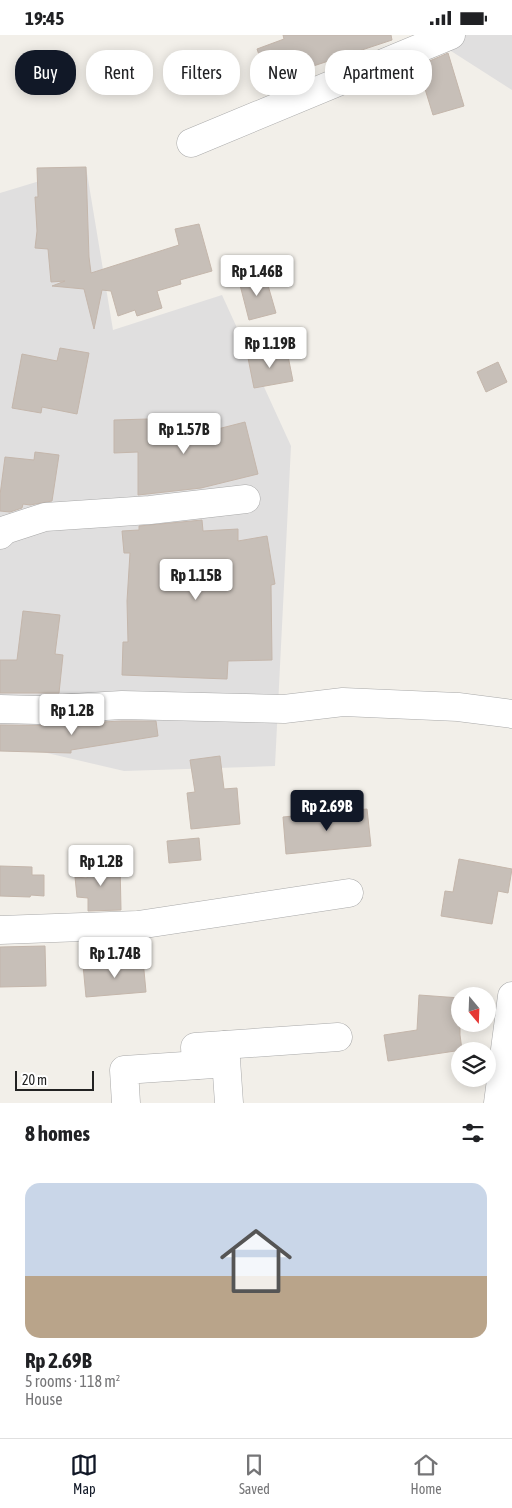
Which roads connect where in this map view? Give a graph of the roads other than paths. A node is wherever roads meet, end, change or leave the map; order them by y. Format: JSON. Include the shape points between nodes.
{"nodes":[{"id":1,"x":451,"y":35,"type":"edge"},
{"id":2,"x":191,"y":143,"type":"dead end"},
{"id":3,"x":246,"y":499,"type":"dead end"},
{"id":4,"x":0,"y":535,"type":"edge"},
{"id":5,"x":0,"y":709,"type":"edge"},
{"id":6,"x":512,"y":714,"type":"edge"},
{"id":7,"x":349,"y":893,"type":"dead end"},
{"id":8,"x":0,"y":930,"type":"edge"},
{"id":9,"x":512,"y":996,"type":"edge"},
{"id":10,"x":338,"y":1037,"type":"dead end"},
{"id":11,"x":225,"y":1054,"type":"junction"},
{"id":12,"x":126,"y":1103,"type":"edge"},
{"id":13,"x":229,"y":1103,"type":"edge"},
{"id":14,"x":498,"y":1103,"type":"edge"}],
"edges":[{"from":1,"to":2,"type":"street"},
{"from":3,"to":4,"type":"street","via":[[45,517],[5,530]]},
{"from":5,"to":6,"type":"street","via":[[122,705],[284,709],[343,702],[458,707]]},
{"from":7,"to":8,"type":"street","via":[[138,925]]},
{"from":9,"to":14,"type":"street"},
{"from":10,"to":11,"type":"street"},
{"from":11,"to":12,"type":"street","via":[[196,1065],[124,1070]]},
{"from":11,"to":13,"type":"street"}]}
